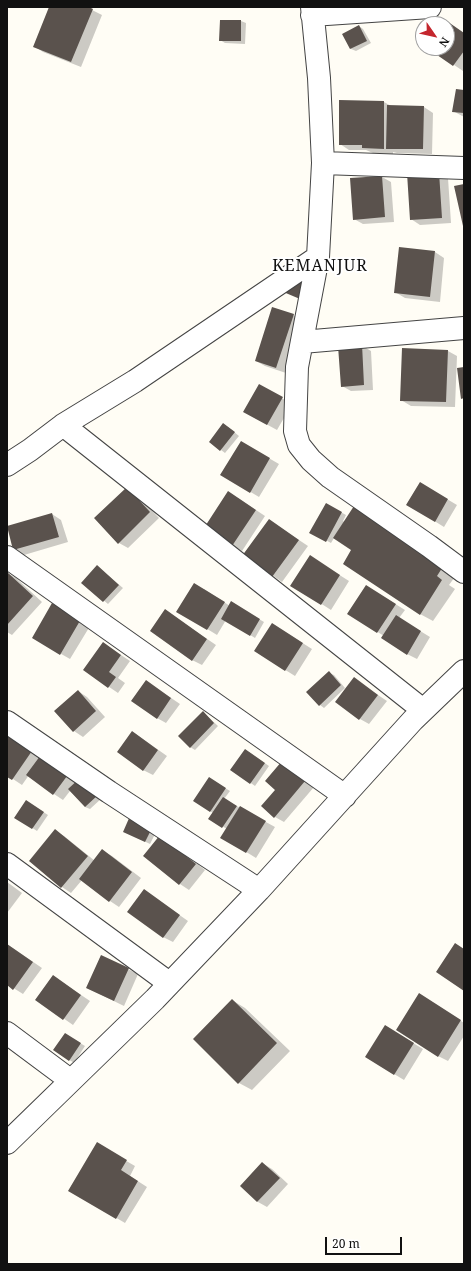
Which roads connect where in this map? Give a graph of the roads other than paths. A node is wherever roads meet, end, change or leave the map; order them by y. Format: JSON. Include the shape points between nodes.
{"nodes":[{"id":1,"x":430,"y":7,"type":"edge"},
{"id":2,"x":312,"y":11,"type":"edge"},
{"id":3,"x":323,"y":163,"type":"junction"},
{"id":4,"x":464,"y":168,"type":"edge"},
{"id":5,"x":318,"y":257,"type":"junction"},
{"id":6,"x":464,"y":328,"type":"edge"},
{"id":7,"x":302,"y":342,"type":"junction"},
{"id":8,"x":63,"y":425,"type":"junction"},
{"id":9,"x":7,"y":465,"type":"edge"},
{"id":10,"x":7,"y":557,"type":"edge"},
{"id":11,"x":464,"y":572,"type":"edge"},
{"id":12,"x":464,"y":671,"type":"edge"},
{"id":13,"x":423,"y":710,"type":"junction"},
{"id":14,"x":7,"y":722,"type":"edge"},
{"id":15,"x":345,"y":796,"type":"junction"},
{"id":16,"x":7,"y":864,"type":"edge"},
{"id":17,"x":259,"y":890,"type":"junction"},
{"id":18,"x":169,"y":983,"type":"junction"},
{"id":19,"x":7,"y":1033,"type":"edge"},
{"id":20,"x":70,"y":1080,"type":"junction"},
{"id":21,"x":7,"y":1143,"type":"edge"}],
"edges":[{"from":1,"to":2,"type":"street"},
{"from":2,"to":3,"type":"street","via":[[319,78]]},
{"from":3,"to":4,"type":"street"},
{"from":3,"to":5,"type":"street"},
{"from":5,"to":7,"type":"street"},
{"from":5,"to":8,"type":"street","via":[[135,381]]},
{"from":6,"to":7,"type":"street"},
{"from":7,"to":11,"type":"street","via":[[295,400],[299,445],[330,478]]},
{"from":8,"to":9,"type":"street"},
{"from":8,"to":13,"type":"street"},
{"from":10,"to":15,"type":"street"},
{"from":12,"to":13,"type":"street"},
{"from":13,"to":15,"type":"street"},
{"from":14,"to":17,"type":"street"},
{"from":15,"to":17,"type":"street"},
{"from":16,"to":18,"type":"street"},
{"from":17,"to":18,"type":"street"},
{"from":18,"to":20,"type":"street"},
{"from":19,"to":20,"type":"street"},
{"from":20,"to":21,"type":"street"}]}
